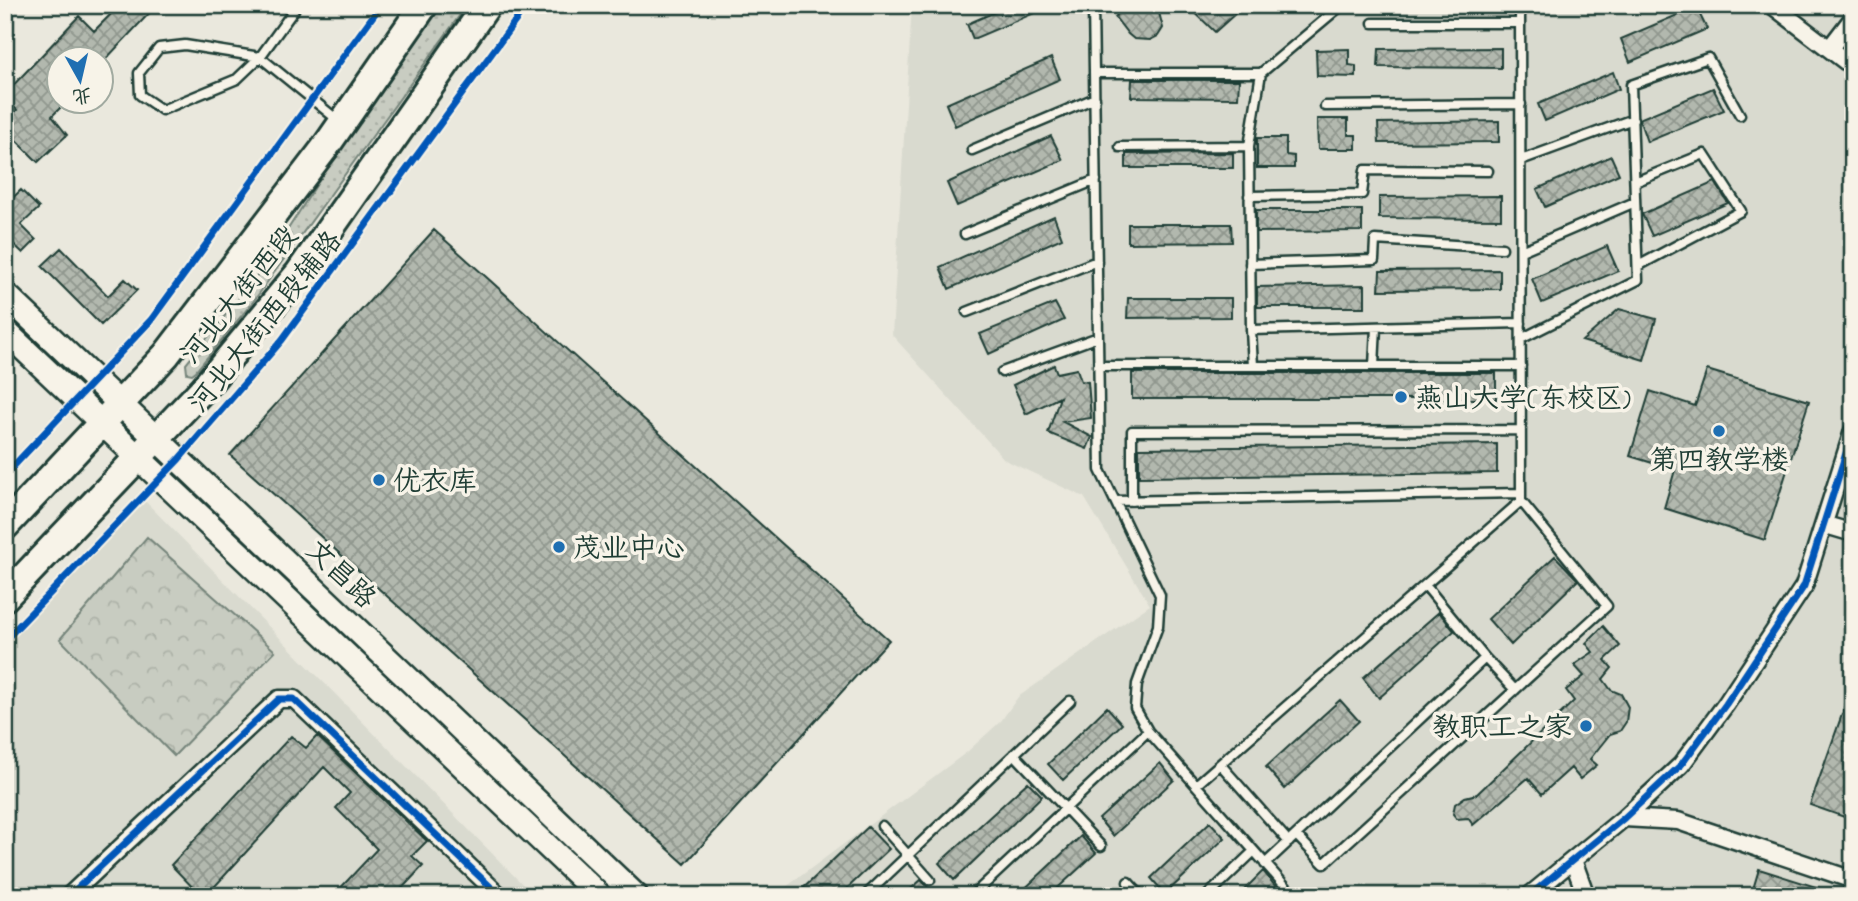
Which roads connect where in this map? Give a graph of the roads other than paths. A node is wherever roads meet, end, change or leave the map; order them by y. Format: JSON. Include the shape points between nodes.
{"nodes":[{"id":1,"x":424,"y":5,"type":"edge"},
{"id":2,"x":487,"y":5,"type":"edge"},
{"id":3,"x":1093,"y":5,"type":"edge"},
{"id":4,"x":1342,"y":5,"type":"edge"},
{"id":5,"x":1520,"y":5,"type":"edge"},
{"id":6,"x":1772,"y":5,"type":"edge"},
{"id":7,"x":294,"y":10,"type":"dead end"},
{"id":8,"x":1853,"y":18,"type":"edge"},
{"id":9,"x":1373,"y":23,"type":"dead end"},
{"id":10,"x":1521,"y":23,"type":"junction"},
{"id":11,"x":1830,"y":48,"type":"junction"},
{"id":12,"x":260,"y":57,"type":"junction"},
{"id":13,"x":1853,"y":67,"type":"edge"},
{"id":14,"x":1261,"y":72,"type":"junction"},
{"id":15,"x":1094,"y":73,"type":"junction"},
{"id":16,"x":1095,"y":98,"type":"junction"},
{"id":17,"x":1521,"y":104,"type":"junction"},
{"id":18,"x":1325,"y":106,"type":"dead end"},
{"id":19,"x":1740,"y":115,"type":"dead end"},
{"id":20,"x":1633,"y":119,"type":"junction"},
{"id":21,"x":342,"y":123,"type":"junction"},
{"id":22,"x":1249,"y":146,"type":"junction"},
{"id":23,"x":1120,"y":147,"type":"dead end"},
{"id":24,"x":972,"y":150,"type":"dead end"},
{"id":25,"x":1521,"y":160,"type":"junction"},
{"id":26,"x":1488,"y":171,"type":"dead end"},
{"id":27,"x":1096,"y":180,"type":"junction"},
{"id":28,"x":1634,"y":182,"type":"junction"},
{"id":29,"x":1249,"y":196,"type":"junction"},
{"id":30,"x":1635,"y":202,"type":"junction"},
{"id":31,"x":965,"y":234,"type":"dead end"},
{"id":32,"x":1502,"y":248,"type":"dead end"},
{"id":33,"x":1521,"y":251,"type":"junction"},
{"id":34,"x":1097,"y":261,"type":"junction"},
{"id":35,"x":1250,"y":264,"type":"junction"},
{"id":36,"x":1638,"y":266,"type":"junction"},
{"id":37,"x":5,"y":294,"type":"edge"},
{"id":38,"x":967,"y":312,"type":"dead end"},
{"id":39,"x":1521,"y":323,"type":"junction"},
{"id":40,"x":1376,"y":327,"type":"junction"},
{"id":41,"x":1251,"y":330,"type":"junction"},
{"id":42,"x":5,"y":331,"type":"edge"},
{"id":43,"x":1098,"y":337,"type":"junction"},
{"id":44,"x":1521,"y":339,"type":"junction"},
{"id":45,"x":1098,"y":366,"type":"junction"},
{"id":46,"x":1253,"y":366,"type":"junction"},
{"id":47,"x":1374,"y":366,"type":"junction"},
{"id":48,"x":1521,"y":366,"type":"junction"},
{"id":49,"x":1002,"y":372,"type":"dead end"},
{"id":50,"x":110,"y":412,"type":"junction"},
{"id":51,"x":1521,"y":430,"type":"junction"},
{"id":52,"x":1853,"y":431,"type":"edge"},
{"id":53,"x":148,"y":447,"type":"junction"},
{"id":54,"x":1849,"y":449,"type":"edge"},
{"id":55,"x":1521,"y":497,"type":"junction"},
{"id":56,"x":1115,"y":501,"type":"junction"},
{"id":57,"x":1132,"y":501,"type":"junction"},
{"id":58,"x":1826,"y":525,"type":"junction"},
{"id":59,"x":5,"y":526,"type":"edge"},
{"id":60,"x":1853,"y":533,"type":"edge"},
{"id":61,"x":1425,"y":585,"type":"junction"},
{"id":62,"x":5,"y":597,"type":"edge"},
{"id":63,"x":1485,"y":657,"type":"junction"},
{"id":64,"x":1515,"y":690,"type":"junction"},
{"id":65,"x":1070,"y":701,"type":"dead end"},
{"id":66,"x":1148,"y":731,"type":"junction"},
{"id":67,"x":1014,"y":754,"type":"junction"},
{"id":68,"x":1220,"y":764,"type":"junction"},
{"id":69,"x":1196,"y":785,"type":"junction"},
{"id":70,"x":1065,"y":808,"type":"junction"},
{"id":71,"x":1624,"y":818,"type":"junction"},
{"id":72,"x":882,"y":826,"type":"dead end"},
{"id":73,"x":1293,"y":838,"type":"junction"},
{"id":74,"x":1101,"y":846,"type":"dead end"},
{"id":75,"x":1254,"y":851,"type":"junction"},
{"id":76,"x":908,"y":855,"type":"junction"},
{"id":77,"x":1573,"y":860,"type":"junction"},
{"id":78,"x":1265,"y":864,"type":"junction"},
{"id":79,"x":930,"y":880,"type":"dead end"},
{"id":80,"x":1853,"y":880,"type":"edge"},
{"id":81,"x":1128,"y":883,"type":"dead end"},
{"id":82,"x":69,"y":896,"type":"edge"},
{"id":83,"x":500,"y":896,"type":"edge"},
{"id":84,"x":600,"y":896,"type":"edge"},
{"id":85,"x":636,"y":896,"type":"edge"},
{"id":86,"x":866,"y":896,"type":"edge"},
{"id":87,"x":972,"y":896,"type":"edge"},
{"id":88,"x":1142,"y":896,"type":"edge"},
{"id":89,"x":1207,"y":896,"type":"edge"},
{"id":90,"x":1294,"y":896,"type":"edge"},
{"id":91,"x":1529,"y":896,"type":"edge"},
{"id":92,"x":1586,"y":896,"type":"edge"}],
"edges":[{"from":1,"to":21,"type":"highway","name":"河北大街西段"},
{"from":2,"to":53,"type":"highway","name":"河北大街西段","via":[[299,273],[204,388]]},
{"from":3,"to":15,"type":"lane"},
{"from":4,"to":14,"type":"lane"},
{"from":5,"to":10,"type":"lane"},
{"from":6,"to":11,"type":"street"},
{"from":7,"to":12,"type":"lane"},
{"from":8,"to":11,"type":"street"},
{"from":9,"to":10,"type":"lane"},
{"from":10,"to":17,"type":"lane"},
{"from":11,"to":13,"type":"street"},
{"from":12,"to":12,"type":"lane","via":[[237,79],[162,110],[140,95],[139,73],[159,48],[185,45]]},
{"from":12,"to":21,"type":"lane"},
{"from":14,"to":15,"type":"lane"},
{"from":14,"to":22,"type":"lane"},
{"from":15,"to":16,"type":"lane"},
{"from":16,"to":24,"type":"lane"},
{"from":16,"to":27,"type":"lane"},
{"from":17,"to":18,"type":"lane"},
{"from":17,"to":25,"type":"lane"},
{"from":19,"to":20,"type":"lane","via":[[1708,58],[1631,85]]},
{"from":20,"to":25,"type":"lane"},
{"from":20,"to":28,"type":"lane"},
{"from":21,"to":50,"type":"highway","name":"河北大街西段","via":[[166,355]]},
{"from":22,"to":23,"type":"lane"},
{"from":22,"to":29,"type":"lane"},
{"from":25,"to":33,"type":"lane"},
{"from":26,"to":29,"type":"lane","via":[[1365,170],[1362,194]]},
{"from":27,"to":31,"type":"lane"},
{"from":27,"to":34,"type":"lane"},
{"from":28,"to":30,"type":"lane"},
{"from":28,"to":36,"type":"lane","via":[[1704,154],[1741,211]]},
{"from":29,"to":35,"type":"lane"},
{"from":30,"to":33,"type":"lane"},
{"from":30,"to":36,"type":"lane"},
{"from":32,"to":35,"type":"lane","via":[[1374,240],[1374,260]]},
{"from":33,"to":39,"type":"lane"},
{"from":34,"to":38,"type":"lane"},
{"from":34,"to":43,"type":"lane"},
{"from":35,"to":41,"type":"lane"},
{"from":36,"to":44,"type":"lane","via":[[1638,280]]},
{"from":37,"to":50,"type":"main road","name":"文昌路"},
{"from":39,"to":40,"type":"lane"},
{"from":39,"to":44,"type":"lane"},
{"from":40,"to":41,"type":"lane"},
{"from":40,"to":47,"type":"lane"},
{"from":41,"to":46,"type":"lane"},
{"from":42,"to":50,"type":"main road","name":"文昌路"},
{"from":43,"to":45,"type":"lane"},
{"from":43,"to":49,"type":"lane"},
{"from":44,"to":48,"type":"lane"},
{"from":45,"to":46,"type":"lane"},
{"from":45,"to":56,"type":"lane","via":[[1100,470]]},
{"from":46,"to":47,"type":"lane"},
{"from":47,"to":48,"type":"lane"},
{"from":48,"to":51,"type":"lane"},
{"from":50,"to":53,"type":"main road","name":"文昌路"},
{"from":50,"to":59,"type":"highway","name":"河北大街西段"},
{"from":51,"to":55,"type":"lane"},
{"from":51,"to":57,"type":"lane","via":[[1132,430]]},
{"from":52,"to":54,"type":"street"},
{"from":53,"to":62,"type":"highway","name":"河北大街西段"},
{"from":53,"to":84,"type":"main road","name":"文昌路"},
{"from":53,"to":85,"type":"main road","name":"文昌路"},
{"from":54,"to":58,"type":"street"},
{"from":55,"to":57,"type":"lane"},
{"from":55,"to":61,"type":"lane"},
{"from":55,"to":64,"type":"lane","via":[[1607,606]]},
{"from":56,"to":57,"type":"lane"},
{"from":56,"to":66,"type":"lane","via":[[1160,595],[1158,626],[1137,684],[1135,708]]},
{"from":58,"to":60,"type":"street"},
{"from":58,"to":71,"type":"street","via":[[1804,586],[1726,704],[1681,765]]},
{"from":61,"to":63,"type":"lane"},
{"from":61,"to":68,"type":"lane"},
{"from":63,"to":64,"type":"lane"},
{"from":63,"to":73,"type":"lane"},
{"from":64,"to":73,"type":"lane","via":[[1324,864]]},
{"from":65,"to":67,"type":"lane"},
{"from":66,"to":69,"type":"lane"},
{"from":66,"to":70,"type":"lane"},
{"from":67,"to":70,"type":"lane"},
{"from":67,"to":76,"type":"lane"},
{"from":68,"to":69,"type":"lane"},
{"from":68,"to":73,"type":"lane"},
{"from":69,"to":75,"type":"lane"},
{"from":70,"to":74,"type":"lane"},
{"from":70,"to":87,"type":"lane"},
{"from":71,"to":77,"type":"street"},
{"from":71,"to":80,"type":"street","via":[[1678,821]]},
{"from":72,"to":76,"type":"lane"},
{"from":73,"to":78,"type":"lane"},
{"from":75,"to":78,"type":"lane"},
{"from":75,"to":89,"type":"lane"},
{"from":76,"to":79,"type":"lane"},
{"from":76,"to":86,"type":"lane"},
{"from":77,"to":91,"type":"street"},
{"from":77,"to":92,"type":"street"},
{"from":78,"to":90,"type":"lane"},
{"from":81,"to":88,"type":"lane"},
{"from":82,"to":83,"type":"street","via":[[279,699],[294,699]]}]}
